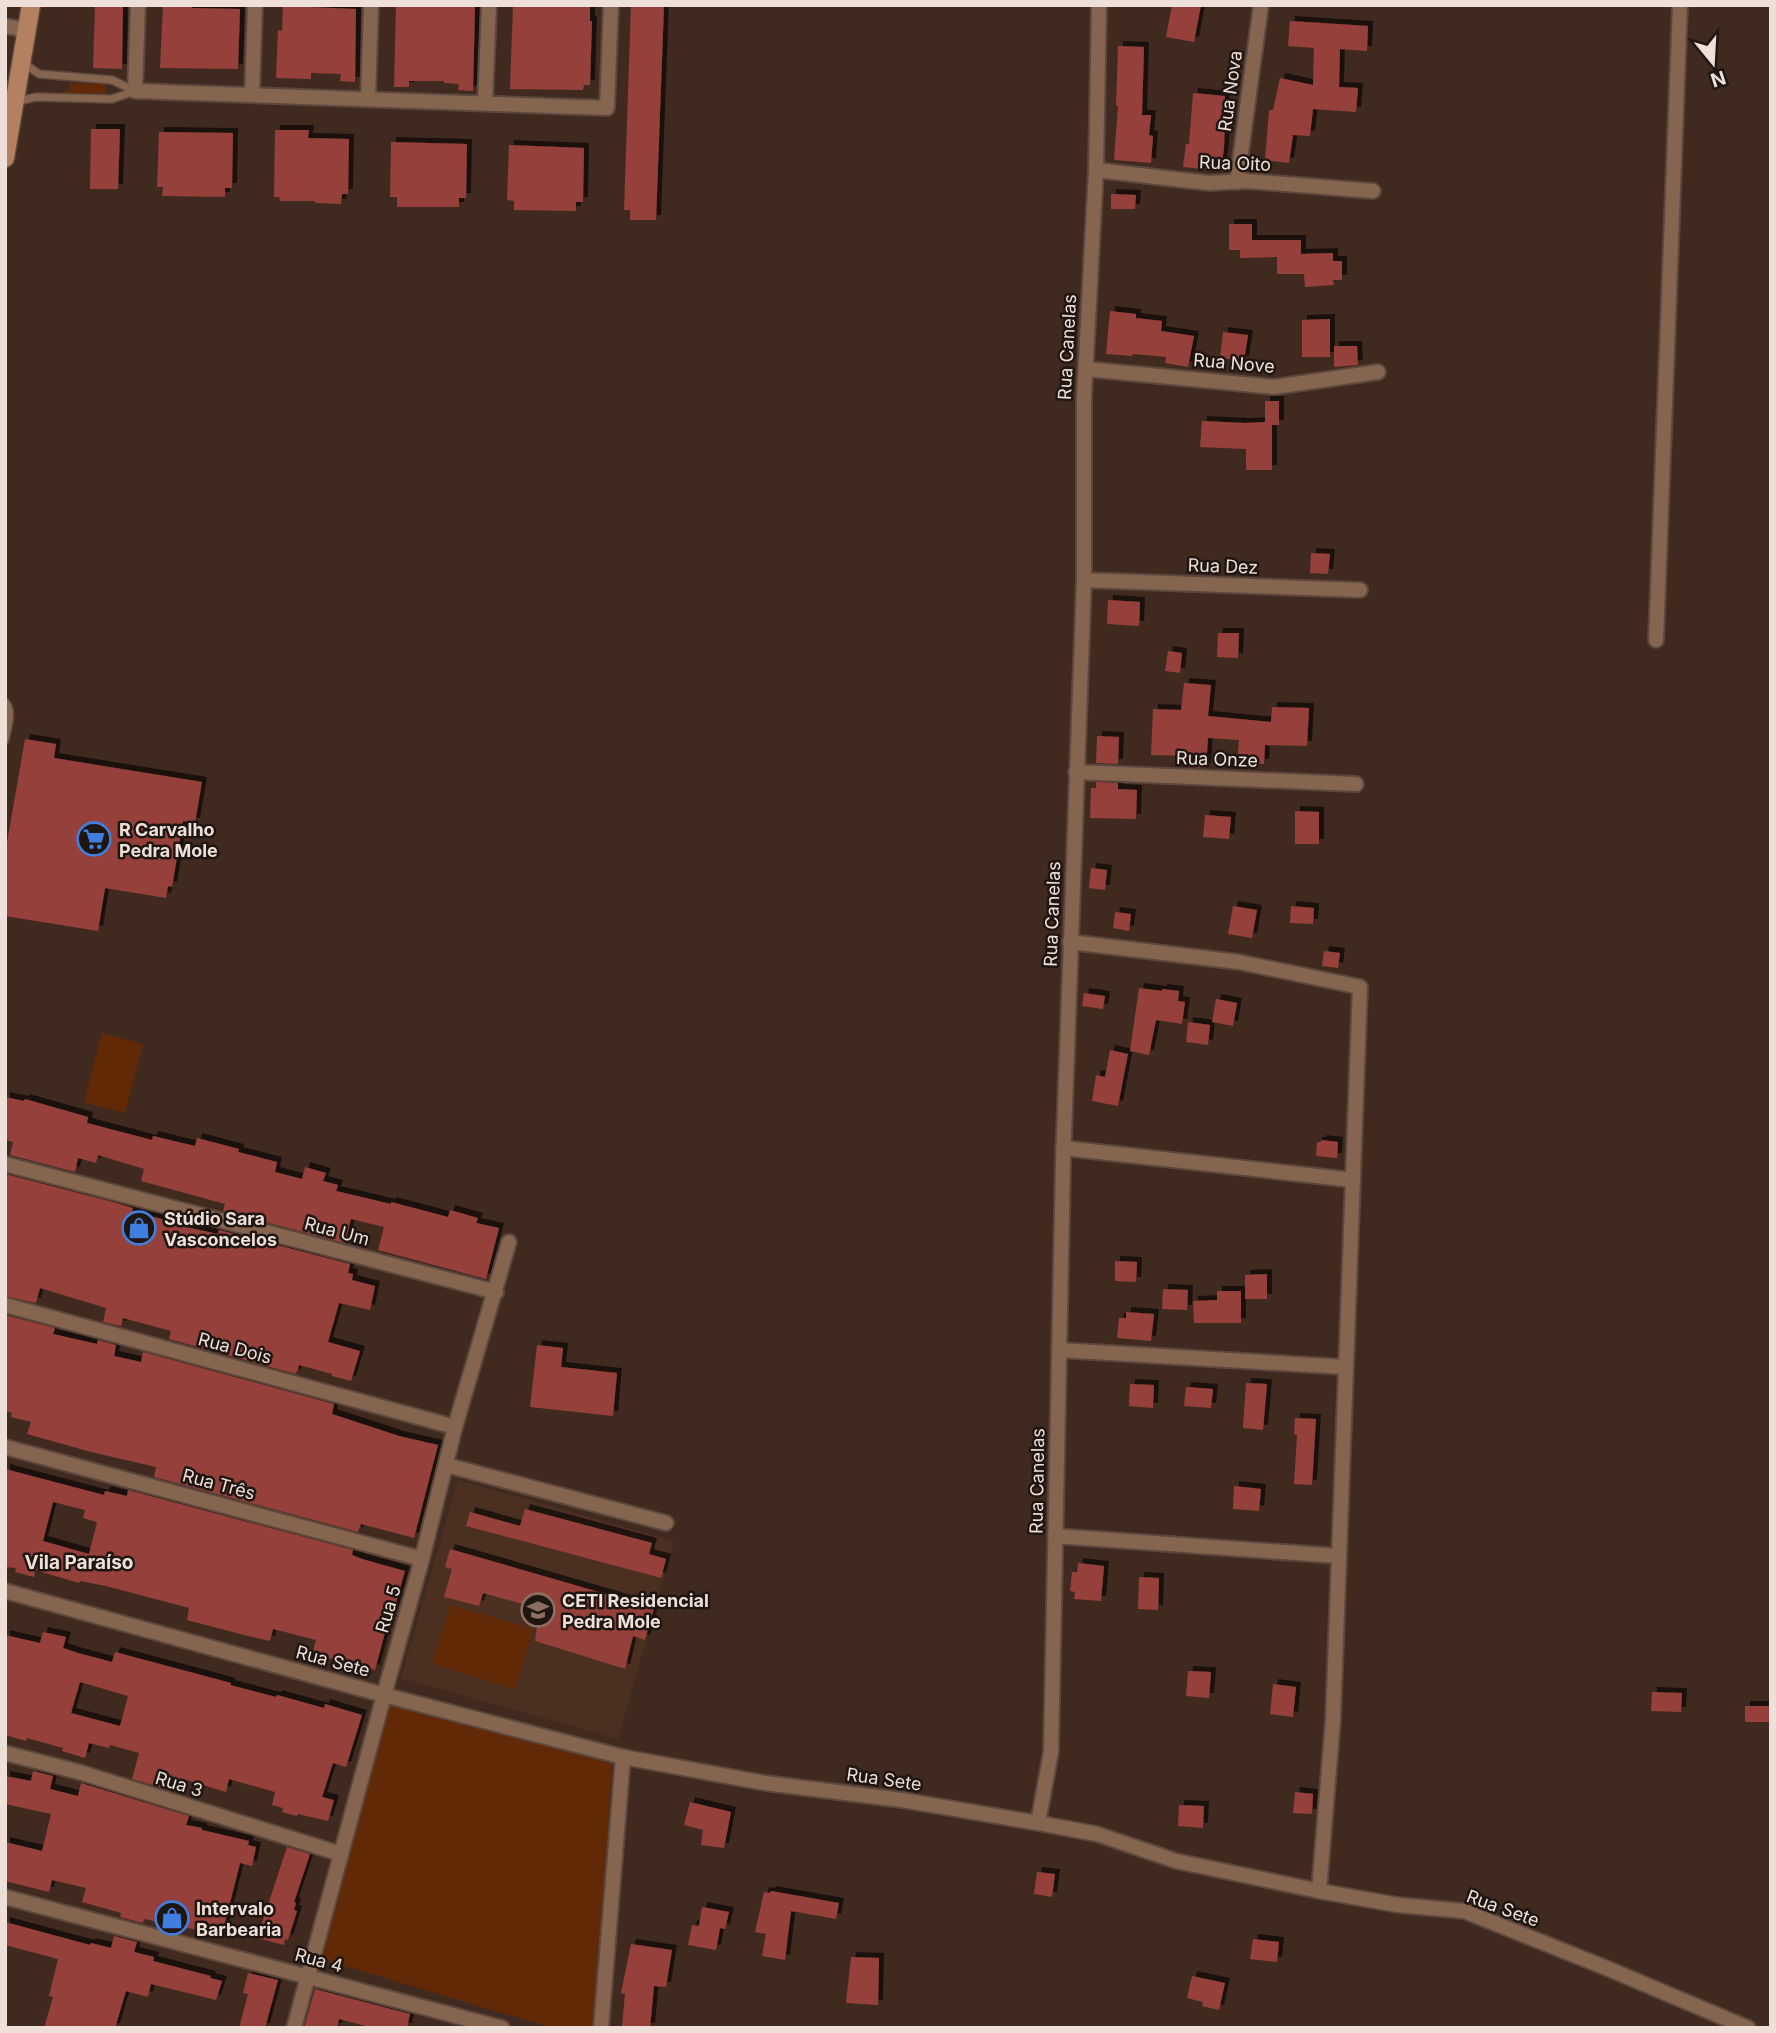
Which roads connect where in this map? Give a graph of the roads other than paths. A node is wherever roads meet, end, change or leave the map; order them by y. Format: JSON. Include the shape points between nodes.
{"nodes":[{"id":1,"x":31,"y":5,"type":"edge"},
{"id":2,"x":138,"y":5,"type":"edge"},
{"id":3,"x":255,"y":5,"type":"edge"},
{"id":4,"x":372,"y":5,"type":"edge"},
{"id":5,"x":489,"y":5,"type":"edge"},
{"id":6,"x":611,"y":5,"type":"edge"},
{"id":7,"x":1099,"y":5,"type":"edge"},
{"id":8,"x":1261,"y":5,"type":"edge"},
{"id":9,"x":1680,"y":5,"type":"edge"},
{"id":10,"x":5,"y":26,"type":"edge"},
{"id":11,"x":27,"y":30,"type":"junction"},
{"id":12,"x":22,"y":61,"type":"junction"},
{"id":13,"x":135,"y":91,"type":"junction"},
{"id":14,"x":252,"y":95,"type":"junction"},
{"id":15,"x":368,"y":99,"type":"junction"},
{"id":16,"x":15,"y":103,"type":"junction"},
{"id":17,"x":485,"y":103,"type":"junction"},
{"id":18,"x":5,"y":158,"type":"edge"},
{"id":19,"x":1096,"y":170,"type":"junction"},
{"id":20,"x":1237,"y":182,"type":"junction"},
{"id":21,"x":1373,"y":191,"type":"dead end"},
{"id":22,"x":1086,"y":369,"type":"junction"},
{"id":23,"x":1378,"y":372,"type":"dead end"},
{"id":24,"x":1084,"y":580,"type":"junction"},
{"id":25,"x":1360,"y":590,"type":"dead end"},
{"id":26,"x":1656,"y":640,"type":"dead end"},
{"id":27,"x":5,"y":702,"type":"edge"},
{"id":28,"x":5,"y":740,"type":"edge"},
{"id":29,"x":1076,"y":772,"type":"junction"},
{"id":30,"x":1356,"y":784,"type":"dead end"},
{"id":31,"x":1070,"y":942,"type":"junction"},
{"id":32,"x":1063,"y":1148,"type":"junction"},
{"id":33,"x":5,"y":1164,"type":"edge"},
{"id":34,"x":1353,"y":1180,"type":"junction"},
{"id":35,"x":509,"y":1242,"type":"dead end"},
{"id":36,"x":496,"y":1292,"type":"junction"},
{"id":37,"x":5,"y":1305,"type":"edge"},
{"id":38,"x":1059,"y":1350,"type":"junction"},
{"id":39,"x":1346,"y":1367,"type":"junction"},
{"id":40,"x":455,"y":1427,"type":"junction"},
{"id":41,"x":5,"y":1447,"type":"edge"},
{"id":42,"x":446,"y":1465,"type":"junction"},
{"id":43,"x":666,"y":1523,"type":"dead end"},
{"id":44,"x":1055,"y":1536,"type":"junction"},
{"id":45,"x":1339,"y":1556,"type":"junction"},
{"id":46,"x":422,"y":1559,"type":"junction"},
{"id":47,"x":5,"y":1591,"type":"edge"},
{"id":48,"x":383,"y":1695,"type":"junction"},
{"id":49,"x":5,"y":1753,"type":"edge"},
{"id":50,"x":623,"y":1758,"type":"junction"},
{"id":51,"x":1038,"y":1823,"type":"junction"},
{"id":52,"x":341,"y":1854,"type":"junction"},
{"id":53,"x":1319,"y":1891,"type":"junction"},
{"id":54,"x":5,"y":1897,"type":"edge"},
{"id":55,"x":307,"y":1977,"type":"junction"},
{"id":56,"x":294,"y":2028,"type":"edge"},
{"id":57,"x":502,"y":2028,"type":"edge"},
{"id":58,"x":601,"y":2028,"type":"edge"},
{"id":59,"x":1748,"y":2028,"type":"edge"}],
"edges":[{"from":1,"to":11,"type":"street"},
{"from":2,"to":13,"type":"street"},
{"from":3,"to":14,"type":"street"},
{"from":4,"to":15,"type":"street"},
{"from":5,"to":17,"type":"street"},
{"from":6,"to":17,"type":"street","via":[[607,108]]},
{"from":7,"to":19,"type":"street","name":"Rua Canelas"},
{"from":8,"to":20,"type":"street","name":"Rua Nova"},
{"from":9,"to":26,"type":"street"},
{"from":10,"to":11,"type":"street"},
{"from":11,"to":12,"type":"street"},
{"from":12,"to":13,"type":"lane","via":[[39,74],[112,80]]},
{"from":12,"to":16,"type":"street"},
{"from":13,"to":14,"type":"street"},
{"from":13,"to":16,"type":"lane","via":[[112,99],[36,97]]},
{"from":14,"to":15,"type":"street"},
{"from":15,"to":17,"type":"street"},
{"from":16,"to":18,"type":"street"},
{"from":19,"to":20,"type":"street","name":"Rua Oito"},
{"from":19,"to":22,"type":"street","name":"Rua Canelas"},
{"from":20,"to":21,"type":"street","name":"Rua Oito"},
{"from":22,"to":23,"type":"street","name":"Rua Nove","via":[[1274,387]]},
{"from":22,"to":24,"type":"street","name":"Rua Canelas"},
{"from":24,"to":25,"type":"street","name":"Rua Dez"},
{"from":24,"to":29,"type":"street","name":"Rua Canelas"},
{"from":27,"to":28,"type":"lane","via":[[10,711]]},
{"from":29,"to":30,"type":"street","name":"Rua Onze"},
{"from":29,"to":31,"type":"street","name":"Rua Canelas"},
{"from":31,"to":32,"type":"street","name":"Rua Canelas"},
{"from":31,"to":34,"type":"street","via":[[1239,962],[1360,986]]},
{"from":32,"to":34,"type":"street"},
{"from":32,"to":38,"type":"street","name":"Rua Canelas"},
{"from":33,"to":36,"type":"street","name":"Rua Um"},
{"from":34,"to":39,"type":"street"},
{"from":35,"to":36,"type":"street","name":"Rua 5"},
{"from":36,"to":40,"type":"street","name":"Rua 5"},
{"from":37,"to":40,"type":"street","name":"Rua Dois"},
{"from":38,"to":39,"type":"street"},
{"from":38,"to":44,"type":"street","name":"Rua Canelas"},
{"from":39,"to":45,"type":"street"},
{"from":40,"to":42,"type":"street","name":"Rua 5"},
{"from":41,"to":46,"type":"street","name":"Rua Três"},
{"from":42,"to":43,"type":"street"},
{"from":42,"to":46,"type":"street","name":"Rua 5"},
{"from":44,"to":45,"type":"street"},
{"from":44,"to":51,"type":"street","name":"Rua Canelas","via":[[1051,1752]]},
{"from":45,"to":53,"type":"street","via":[[1333,1720]]},
{"from":46,"to":48,"type":"street","name":"Rua 5"},
{"from":47,"to":48,"type":"street","name":"Rua Sete"},
{"from":48,"to":50,"type":"street","name":"Rua Sete"},
{"from":48,"to":52,"type":"street","name":"Rua 5"},
{"from":49,"to":52,"type":"street","name":"Rua 3"},
{"from":50,"to":51,"type":"street","name":"Rua Sete"},
{"from":50,"to":58,"type":"street"},
{"from":51,"to":53,"type":"street","name":"Rua Sete","via":[[1097,1834],[1176,1861]]},
{"from":52,"to":55,"type":"street","name":"Rua 5"},
{"from":53,"to":59,"type":"street","name":"Rua Sete","via":[[1464,1911]]},
{"from":54,"to":55,"type":"street","name":"Rua 4"},
{"from":55,"to":56,"type":"street","name":"Rua 5"},
{"from":55,"to":57,"type":"street","name":"Rua 4"}]}
